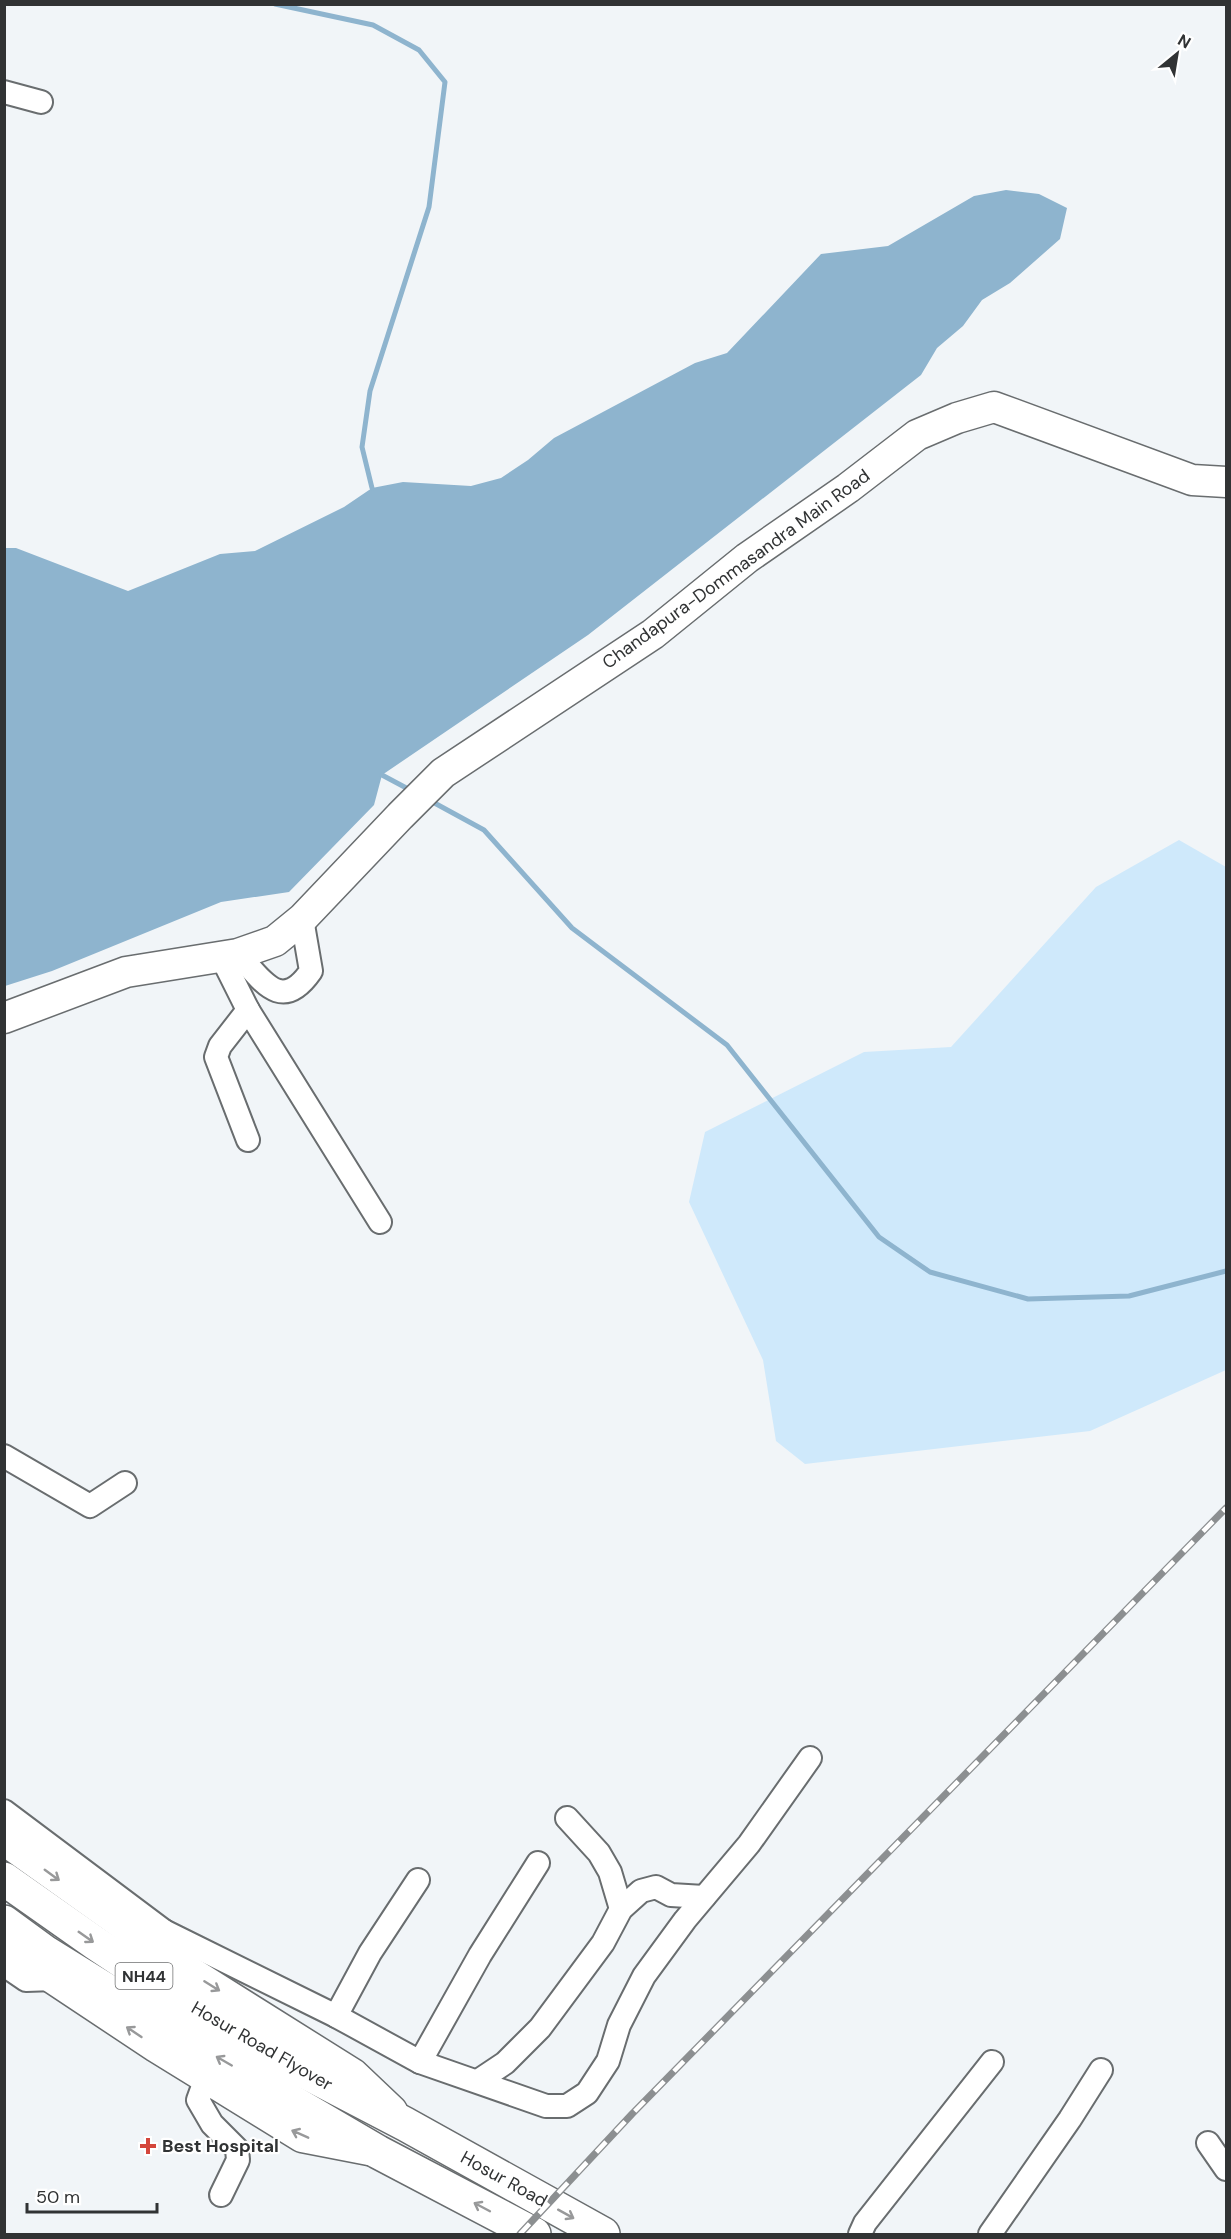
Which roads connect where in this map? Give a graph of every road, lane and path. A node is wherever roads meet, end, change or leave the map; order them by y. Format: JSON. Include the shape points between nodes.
{"nodes":[{"id":1,"x":4,"y":92,"type":"edge"},
{"id":2,"x":41,"y":102,"type":"dead end"},
{"id":3,"x":1227,"y":482,"type":"edge"},
{"id":4,"x":302,"y":919,"type":"junction"},
{"id":5,"x":229,"y":955,"type":"junction"},
{"id":6,"x":248,"y":1010,"type":"junction"},
{"id":7,"x":4,"y":1018,"type":"edge"},
{"id":8,"x":248,"y":1140,"type":"dead end"},
{"id":9,"x":380,"y":1222,"type":"dead end"},
{"id":10,"x":4,"y":1456,"type":"edge"},
{"id":11,"x":125,"y":1484,"type":"dead end"},
{"id":12,"x":810,"y":1758,"type":"dead end"},
{"id":13,"x":4,"y":1811,"type":"edge"},
{"id":14,"x":567,"y":1818,"type":"dead end"},
{"id":15,"x":4,"y":1840,"type":"edge"},
{"id":16,"x":538,"y":1863,"type":"dead end"},
{"id":17,"x":4,"y":1879,"type":"edge"},
{"id":18,"x":418,"y":1880,"type":"dead end"},
{"id":19,"x":704,"y":1897,"type":"junction"},
{"id":20,"x":621,"y":1909,"type":"junction"},
{"id":21,"x":4,"y":1922,"type":"edge"},
{"id":22,"x":164,"y":1931,"type":"junction"},
{"id":23,"x":4,"y":1946,"type":"edge"},
{"id":24,"x":4,"y":1965,"type":"edge"},
{"id":25,"x":181,"y":1966,"type":"junction"},
{"id":26,"x":54,"y":1979,"type":"junction"},
{"id":27,"x":336,"y":2016,"type":"junction"},
{"id":28,"x":420,"y":2062,"type":"junction"},
{"id":29,"x":992,"y":2062,"type":"dead end"},
{"id":30,"x":1101,"y":2070,"type":"dead end"},
{"id":31,"x":282,"y":2077,"type":"junction"},
{"id":32,"x":206,"y":2078,"type":"junction"},
{"id":33,"x":478,"y":2081,"type":"junction"},
{"id":34,"x":405,"y":2124,"type":"junction"},
{"id":35,"x":1208,"y":2143,"type":"dead end"},
{"id":36,"x":378,"y":2152,"type":"junction"},
{"id":37,"x":1227,"y":2169,"type":"edge"},
{"id":38,"x":221,"y":2195,"type":"dead end"},
{"id":39,"x":534,"y":2235,"type":"edge"},
{"id":40,"x":603,"y":2235,"type":"edge"},
{"id":41,"x":860,"y":2235,"type":"edge"},
{"id":42,"x":990,"y":2235,"type":"edge"}],
"edges":[{"from":1,"to":2,"type":"street"},
{"from":3,"to":4,"type":"main road","name":"Chandapura-Dommasandra Main Road","via":[[1192,480],[994,407],[917,435],[747,558],[654,634],[443,773]]},
{"from":4,"to":5,"type":"main road","name":"Chandapura-Dommasandra Main Road","via":[[274,941]]},
{"from":4,"to":5,"type":"street","via":[[311,971],[301,986],[284,992],[270,988]]},
{"from":5,"to":6,"type":"street"},
{"from":5,"to":7,"type":"main road","name":"Chandapura-Dommasandra Main Road","via":[[126,972]]},
{"from":6,"to":8,"type":"street","via":[[216,1057]]},
{"from":6,"to":9,"type":"street"},
{"from":10,"to":11,"type":"street","via":[[90,1506]]},
{"from":12,"to":19,"type":"street","via":[[749,1844]]},
{"from":13,"to":22,"type":"street"},
{"from":14,"to":20,"type":"street","via":[[599,1853],[610,1872]]},
{"from":15,"to":25,"type":"main road","one_way":true},
{"from":16,"to":28,"type":"street"},
{"from":17,"to":31,"type":"highway","name":"Hosur Road Flyover","number":"NH44","one_way":true,"via":[[203,2015]]},
{"from":18,"to":27,"type":"street","via":[[370,1953]]},
{"from":19,"to":20,"type":"street","via":[[670,1895],[656,1887],[641,1891]]},
{"from":19,"to":33,"type":"street","via":[[644,1976],[619,2025],[608,2061],[587,2093],[567,2106],[546,2106]]},
{"from":20,"to":33,"type":"street","via":[[603,1943],[540,2028],[505,2063]]},
{"from":31,"to":21,"type":"highway","name":"Hosur Road Flyover","number":"NH44","one_way":true,"via":[[187,2040]]},
{"from":22,"to":25,"type":"street"},
{"from":22,"to":27,"type":"street"},
{"from":23,"to":26,"type":"main road"},
{"from":24,"to":26,"type":"street","via":[[26,1980]]},
{"from":25,"to":34,"type":"main road","one_way":true,"via":[[353,2074]]},
{"from":32,"to":26,"type":"main road","one_way":true},
{"from":27,"to":28,"type":"street"},
{"from":28,"to":33,"type":"street"},
{"from":29,"to":41,"type":"street","via":[[865,2223]]},
{"from":30,"to":42,"type":"street"},
{"from":31,"to":34,"type":"highway","name":"Hosur Road Flyover","number":"NH44"},
{"from":31,"to":36,"type":"highway","name":"Hosur Road Flyover","number":"NH44"},
{"from":36,"to":32,"type":"main road","one_way":true,"via":[[302,2137]]},
{"from":32,"to":38,"type":"street","via":[[198,2100],[212,2124],[237,2149],[238,2160]]},
{"from":34,"to":40,"type":"highway","name":"Hosur Road","number":"NH44","one_way":true},
{"from":35,"to":37,"type":"street"},
{"from":39,"to":36,"type":"highway","name":"Hosur Road","number":"NH44","one_way":true}]}
